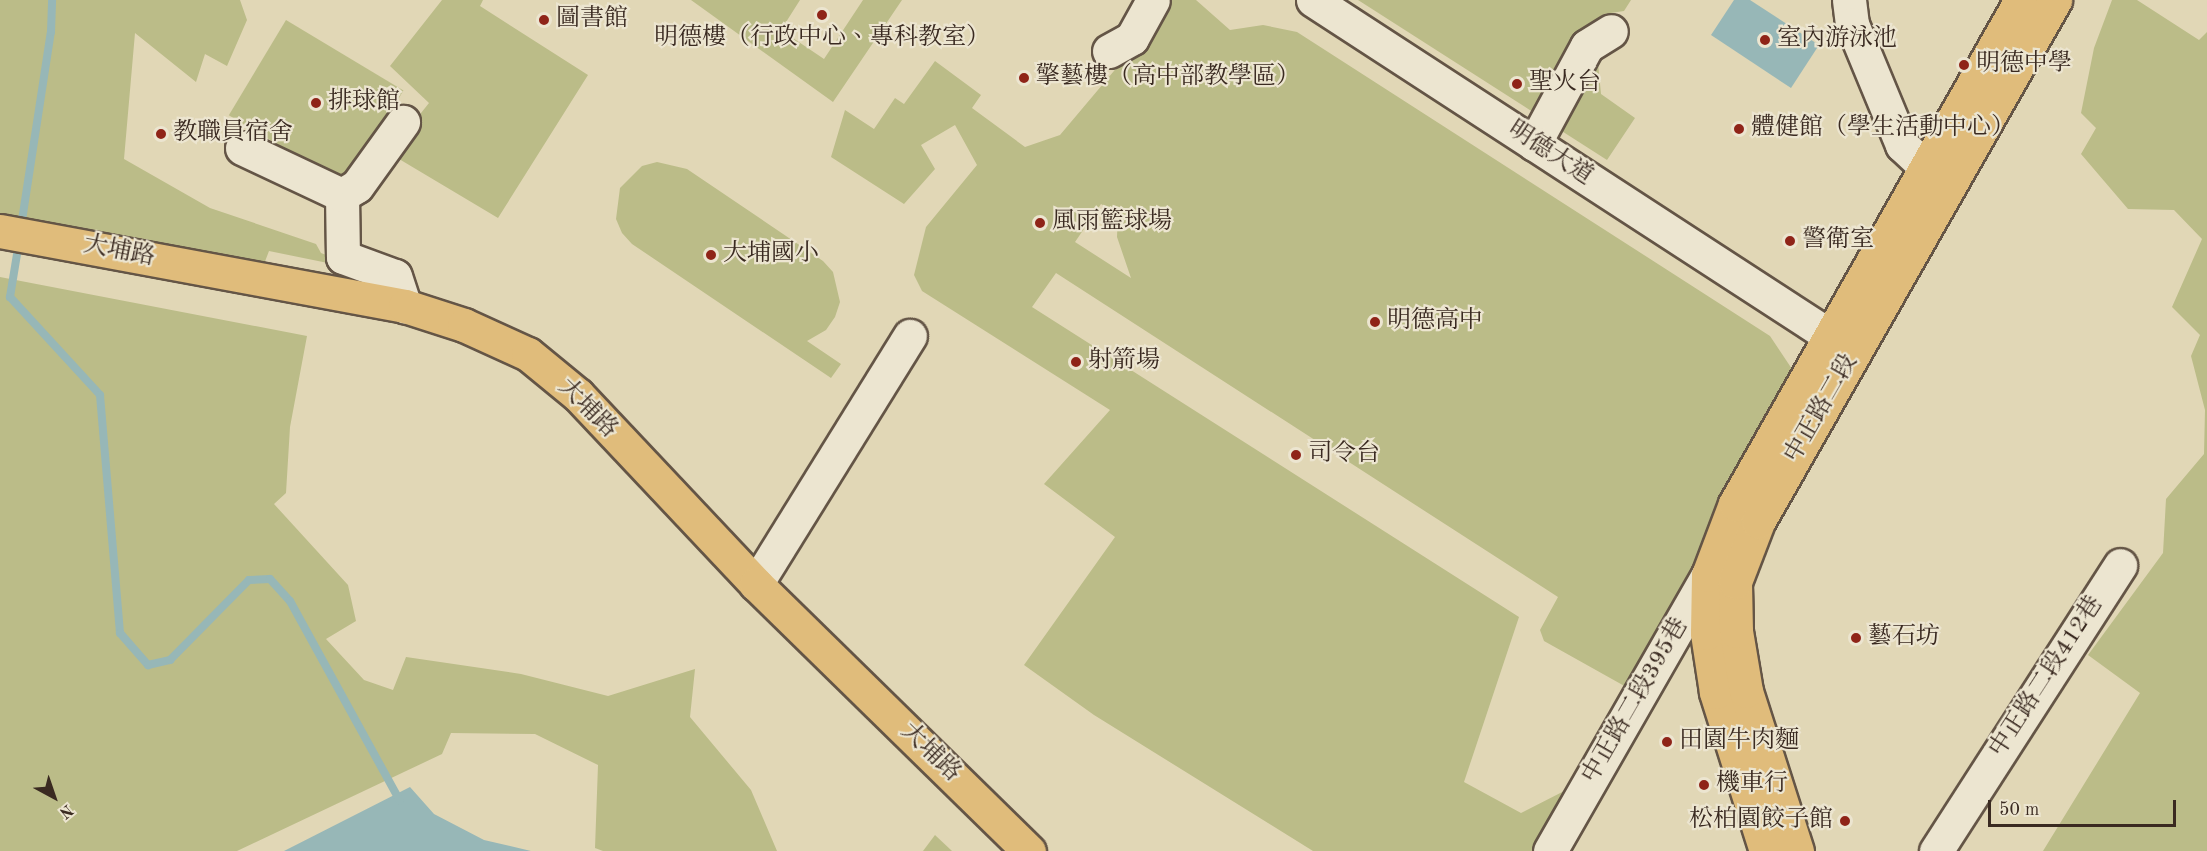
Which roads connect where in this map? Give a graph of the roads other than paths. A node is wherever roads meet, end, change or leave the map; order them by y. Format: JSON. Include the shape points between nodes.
{"nodes":[{"id":1,"x":1153,"y":0,"type":"edge"},
{"id":2,"x":1313,"y":0,"type":"edge"},
{"id":3,"x":1849,"y":0,"type":"edge"},
{"id":4,"x":2021,"y":0,"type":"edge"},
{"id":5,"x":2055,"y":0,"type":"edge"},
{"id":6,"x":1611,"y":31,"type":"dead end"},
{"id":7,"x":1109,"y":51,"type":"dead end"},
{"id":8,"x":403,"y":122,"type":"dead end"},
{"id":9,"x":1534,"y":144,"type":"junction"},
{"id":10,"x":242,"y":148,"type":"dead end"},
{"id":11,"x":1926,"y":167,"type":"junction"},
{"id":12,"x":342,"y":195,"type":"junction"},
{"id":13,"x":0,"y":231,"type":"edge"},
{"id":14,"x":405,"y":306,"type":"junction"},
{"id":15,"x":910,"y":336,"type":"dead end"},
{"id":16,"x":1842,"y":344,"type":"junction"},
{"id":17,"x":2120,"y":565,"type":"dead end"},
{"id":18,"x":1722,"y":579,"type":"junction"},
{"id":19,"x":756,"y":584,"type":"junction"},
{"id":20,"x":1029,"y":851,"type":"edge"},
{"id":21,"x":1550,"y":851,"type":"edge"},
{"id":22,"x":1766,"y":851,"type":"edge"},
{"id":23,"x":1797,"y":851,"type":"edge"},
{"id":24,"x":1936,"y":851,"type":"edge"}],
"edges":[{"from":1,"to":7,"type":"street","via":[[1132,38]]},
{"from":2,"to":9,"type":"street","name":"明德大道"},
{"from":3,"to":11,"type":"street","via":[[1852,24],[1902,145]]},
{"from":4,"to":11,"type":"main road","name":"中正路二段"},
{"from":5,"to":16,"type":"main road","name":"中正路二段"},
{"from":6,"to":9,"type":"street","via":[[1587,46]]},
{"from":8,"to":12,"type":"street","via":[[357,186]]},
{"from":9,"to":16,"type":"street","name":"明德大道"},
{"from":10,"to":12,"type":"street"},
{"from":11,"to":16,"type":"main road","name":"中正路二段"},
{"from":12,"to":14,"type":"street","via":[[343,257],[395,276]]},
{"from":13,"to":14,"type":"main road","name":"大埔路"},
{"from":14,"to":19,"type":"main road","name":"大埔路","via":[[464,325],[528,354],[578,395]]},
{"from":15,"to":19,"type":"street"},
{"from":16,"to":18,"type":"main road","name":"中正路二段","via":[[1735,504]]},
{"from":17,"to":24,"type":"street","name":"中正路二段412巷"},
{"from":18,"to":21,"type":"street","name":"中正路二段395巷"},
{"from":18,"to":22,"type":"main road","name":"中正路二段","via":[[1707,633],[1716,692]]},
{"from":18,"to":23,"type":"main road","name":"中正路二段","via":[[1746,691]]},
{"from":19,"to":20,"type":"main road","name":"大埔路"}]}
